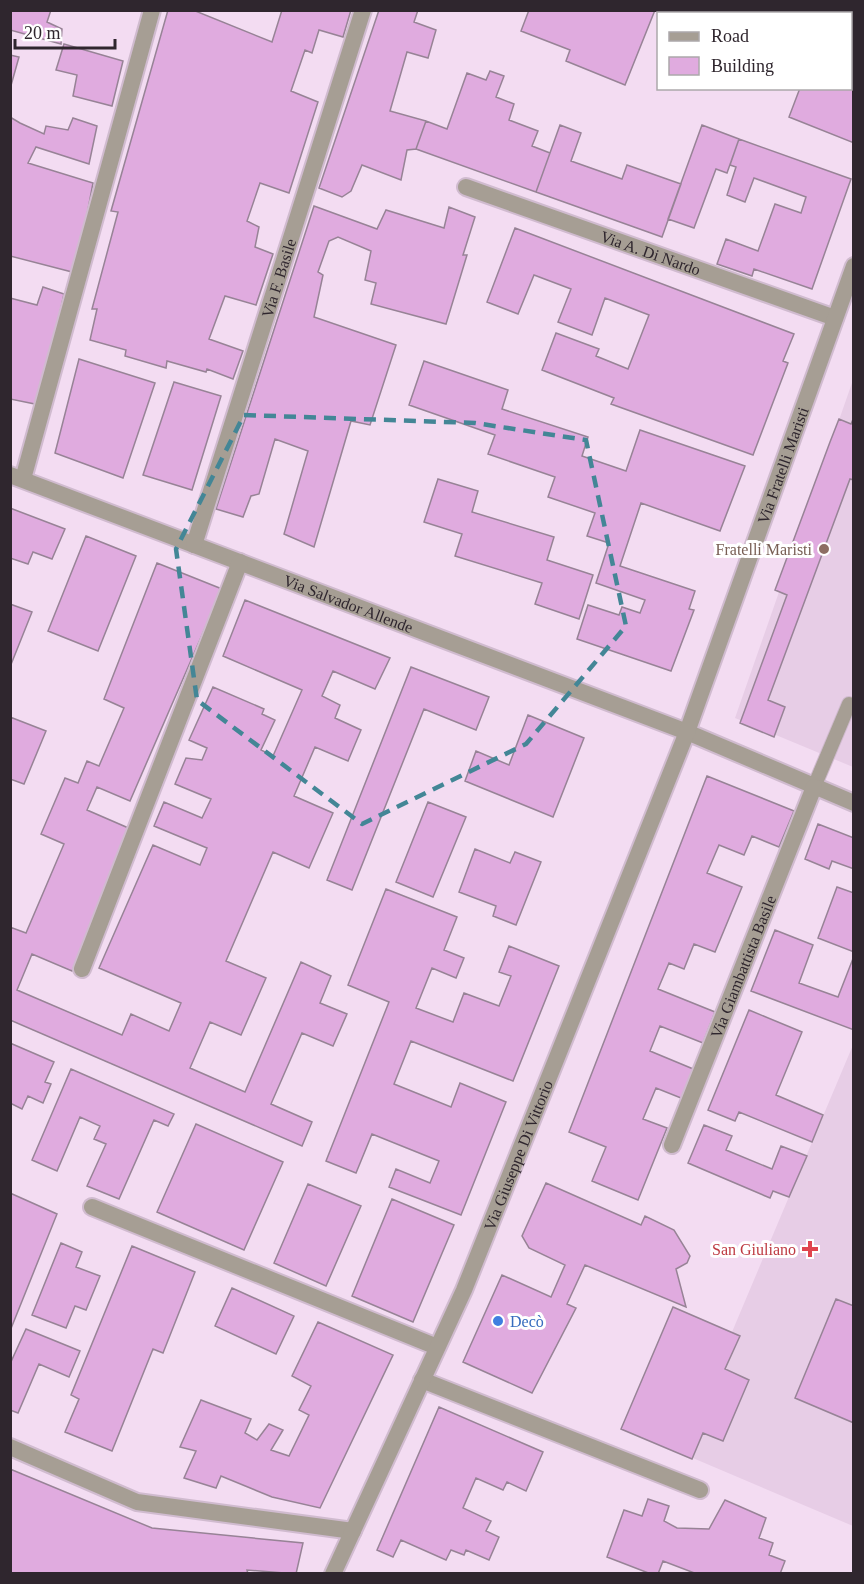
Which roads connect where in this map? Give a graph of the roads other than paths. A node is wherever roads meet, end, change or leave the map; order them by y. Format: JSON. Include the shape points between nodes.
{"nodes":[{"id":1,"x":152,"y":10,"type":"edge"},
{"id":2,"x":363,"y":10,"type":"edge"},
{"id":3,"x":466,"y":187,"type":"dead end"},
{"id":4,"x":854,"y":266,"type":"edge"},
{"id":5,"x":835,"y":318,"type":"junction"},
{"id":6,"x":17,"y":477,"type":"edge"},
{"id":7,"x":194,"y":544,"type":"junction"},
{"id":8,"x":240,"y":562,"type":"junction"},
{"id":9,"x":849,"y":704,"type":"dead end"},
{"id":10,"x":687,"y":732,"type":"junction"},
{"id":11,"x":814,"y":786,"type":"junction"},
{"id":12,"x":854,"y":803,"type":"edge"},
{"id":13,"x":82,"y":969,"type":"dead end"},
{"id":14,"x":672,"y":1145,"type":"dead end"},
{"id":15,"x":92,"y":1207,"type":"dead end"},
{"id":16,"x":437,"y":1347,"type":"junction"},
{"id":17,"x":422,"y":1380,"type":"junction"},
{"id":18,"x":10,"y":1447,"type":"edge"},
{"id":19,"x":700,"y":1490,"type":"dead end"},
{"id":20,"x":353,"y":1531,"type":"junction"},
{"id":21,"x":333,"y":1574,"type":"edge"}],
"edges":[{"from":1,"to":6,"type":"street"},
{"from":2,"to":7,"type":"street","name":"Via F. Basile"},
{"from":3,"to":5,"type":"street","name":"Via A. Di Nardo"},
{"from":4,"to":5,"type":"street","name":"Via Fratelli Maristi"},
{"from":5,"to":10,"type":"street","name":"Via Fratelli Maristi"},
{"from":6,"to":7,"type":"street","name":"Via Salvador Allende"},
{"from":7,"to":8,"type":"street","name":"Via Salvador Allende"},
{"from":8,"to":10,"type":"street","name":"Via Salvador Allende"},
{"from":8,"to":13,"type":"street"},
{"from":9,"to":11,"type":"lane"},
{"from":10,"to":11,"type":"street"},
{"from":10,"to":16,"type":"street","name":"Via Giuseppe Di Vittorio","via":[[464,1290]]},
{"from":11,"to":12,"type":"street"},
{"from":11,"to":14,"type":"street","name":"Via Giambattista Basile"},
{"from":15,"to":16,"type":"street"},
{"from":16,"to":17,"type":"street","name":"Via Giuseppe Di Vittorio"},
{"from":17,"to":19,"type":"street"},
{"from":17,"to":20,"type":"street","name":"Via Giuseppe Di Vittorio"},
{"from":18,"to":20,"type":"street","via":[[137,1502]]},
{"from":20,"to":21,"type":"street","name":"Via Giuseppe Di Vittorio"}]}
